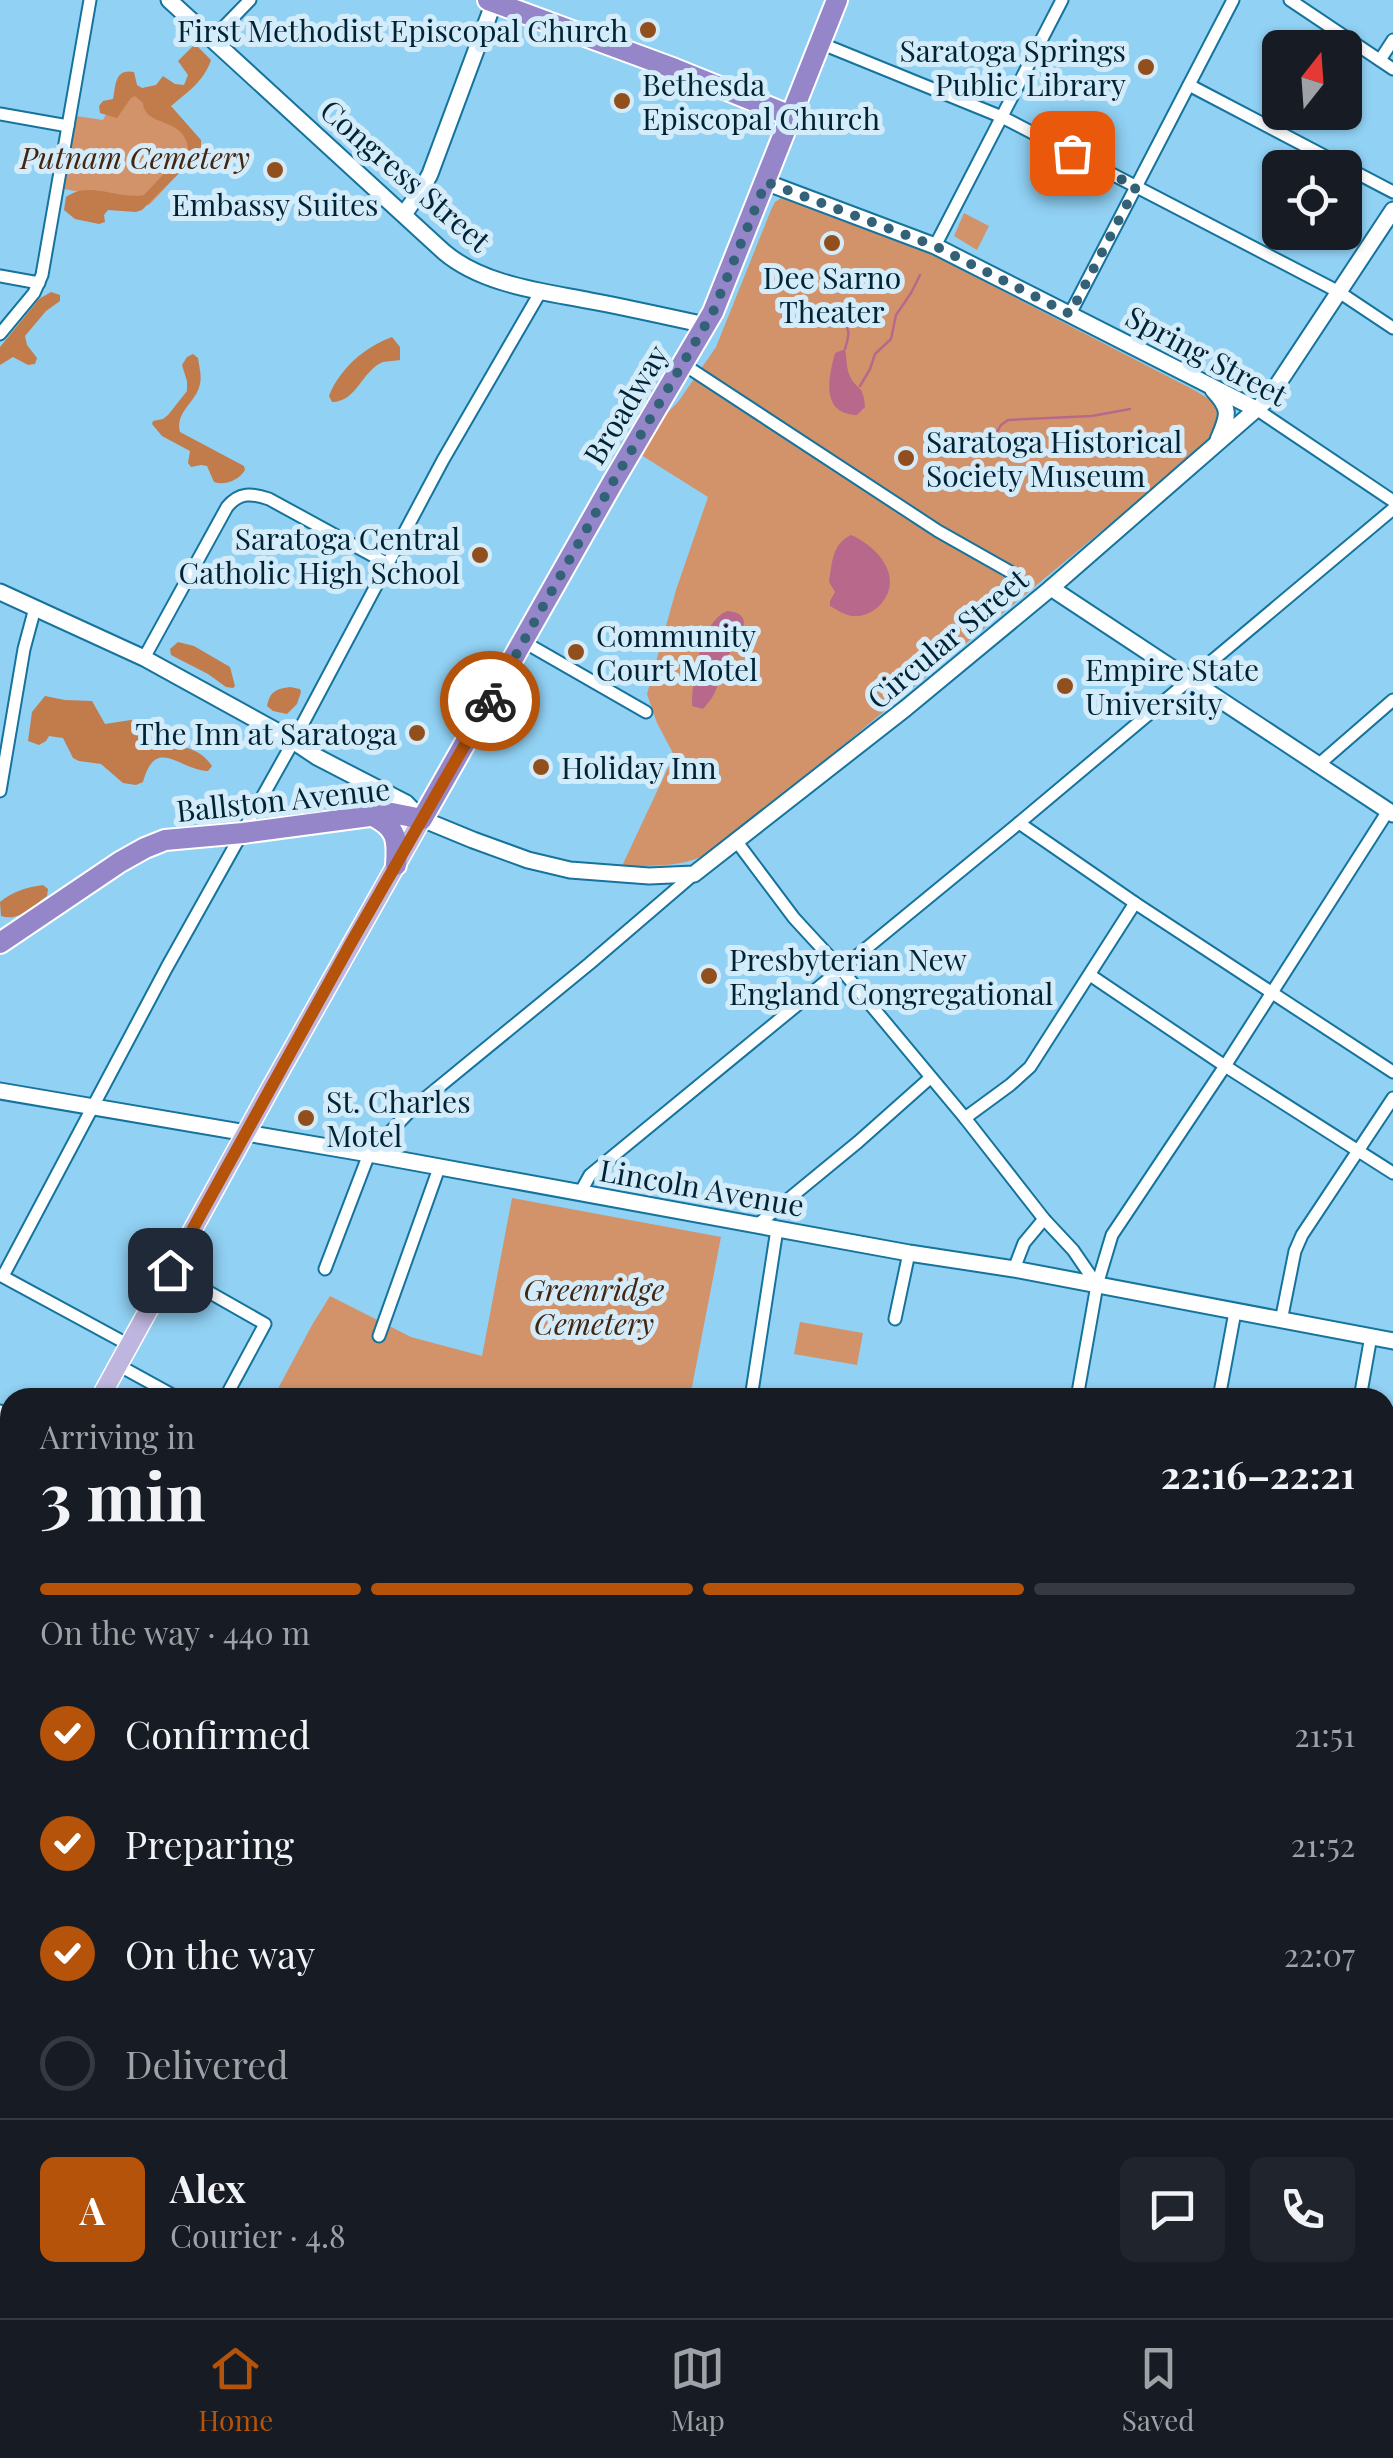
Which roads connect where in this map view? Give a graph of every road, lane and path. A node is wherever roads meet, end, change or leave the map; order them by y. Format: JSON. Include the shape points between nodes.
{"nodes":[{"id":1,"x":90,"y":0,"type":"edge"},
{"id":2,"x":170,"y":0,"type":"edge"},
{"id":3,"x":250,"y":0,"type":"edge"},
{"id":4,"x":837,"y":0,"type":"edge"},
{"id":5,"x":1062,"y":0,"type":"edge"},
{"id":6,"x":1233,"y":0,"type":"edge"},
{"id":7,"x":1290,"y":0,"type":"edge"},
{"id":8,"x":491,"y":1,"type":"edge"},
{"id":9,"x":213,"y":38,"type":"junction"},
{"id":10,"x":1393,"y":40,"type":"edge"},
{"id":11,"x":820,"y":43,"type":"junction"},
{"id":12,"x":1380,"y":60,"type":"junction"},
{"id":13,"x":1393,"y":69,"type":"edge"},
{"id":14,"x":1189,"y":85,"type":"junction"},
{"id":15,"x":0,"y":114,"type":"edge"},
{"id":16,"x":791,"y":116,"type":"junction"},
{"id":17,"x":1002,"y":117,"type":"junction"},
{"id":18,"x":68,"y":126,"type":"junction"},
{"id":19,"x":766,"y":182,"type":"junction"},
{"id":20,"x":1136,"y":187,"type":"junction"},
{"id":21,"x":1393,"y":192,"type":"edge"},
{"id":22,"x":1393,"y":210,"type":"edge"},
{"id":23,"x":404,"y":214,"type":"junction"},
{"id":24,"x":935,"y":246,"type":"junction"},
{"id":25,"x":0,"y":276,"type":"edge"},
{"id":26,"x":39,"y":284,"type":"junction"},
{"id":27,"x":541,"y":291,"type":"junction"},
{"id":28,"x":1338,"y":292,"type":"junction"},
{"id":29,"x":1070,"y":314,"type":"junction"},
{"id":30,"x":706,"y":325,"type":"junction"},
{"id":31,"x":1393,"y":328,"type":"edge"},
{"id":32,"x":0,"y":334,"type":"edge"},
{"id":33,"x":683,"y":364,"type":"junction"},
{"id":34,"x":1206,"y":384,"type":"junction"},
{"id":35,"x":1256,"y":410,"type":"junction"},
{"id":36,"x":1217,"y":444,"type":"junction"},
{"id":37,"x":1393,"y":500,"type":"edge"},
{"id":38,"x":1393,"y":509,"type":"edge"},
{"id":39,"x":388,"y":564,"type":"junction"},
{"id":40,"x":1014,"y":574,"type":"dead end"},
{"id":41,"x":1050,"y":588,"type":"junction"},
{"id":42,"x":0,"y":592,"type":"edge"},
{"id":43,"x":35,"y":608,"type":"junction"},
{"id":44,"x":524,"y":642,"type":"junction"},
{"id":45,"x":144,"y":658,"type":"junction"},
{"id":46,"x":1189,"y":680,"type":"junction"},
{"id":47,"x":1393,"y":700,"type":"edge"},
{"id":48,"x":646,"y":712,"type":"dead end"},
{"id":49,"x":293,"y":742,"type":"junction"},
{"id":50,"x":1317,"y":766,"type":"junction"},
{"id":51,"x":0,"y":791,"type":"edge"},
{"id":52,"x":1390,"y":813,"type":"edge"},
{"id":53,"x":373,"y":816,"type":"junction"},
{"id":54,"x":422,"y":819,"type":"junction"},
{"id":55,"x":1019,"y":822,"type":"junction"},
{"id":56,"x":243,"y":833,"type":"junction"},
{"id":57,"x":736,"y":842,"type":"junction"},
{"id":58,"x":396,"y":865,"type":"junction"},
{"id":59,"x":694,"y":874,"type":"junction"},
{"id":60,"x":1135,"y":903,"type":"junction"},
{"id":61,"x":0,"y":944,"type":"edge"},
{"id":62,"x":840,"y":968,"type":"junction"},
{"id":63,"x":1090,"y":975,"type":"junction"},
{"id":64,"x":1271,"y":991,"type":"junction"},
{"id":65,"x":1225,"y":1066,"type":"junction"},
{"id":66,"x":1393,"y":1072,"type":"edge"},
{"id":67,"x":930,"y":1078,"type":"junction"},
{"id":68,"x":0,"y":1092,"type":"edge"},
{"id":69,"x":1393,"y":1098,"type":"edge"},
{"id":70,"x":93,"y":1106,"type":"junction"},
{"id":71,"x":965,"y":1118,"type":"junction"},
{"id":72,"x":244,"y":1134,"type":"junction"},
{"id":73,"x":1359,"y":1151,"type":"junction"},
{"id":74,"x":369,"y":1154,"type":"junction"},
{"id":75,"x":439,"y":1168,"type":"junction"},
{"id":76,"x":1393,"y":1174,"type":"edge"},
{"id":77,"x":580,"y":1192,"type":"junction"},
{"id":78,"x":1044,"y":1219,"type":"junction"},
{"id":79,"x":756,"y":1225,"type":"junction"},
{"id":80,"x":776,"y":1229,"type":"junction"},
{"id":81,"x":909,"y":1253,"type":"junction"},
{"id":82,"x":1014,"y":1269,"type":"junction"},
{"id":83,"x":170,"y":1270,"type":"junction"},
{"id":84,"x":325,"y":1270,"type":"dead end"},
{"id":85,"x":1,"y":1276,"type":"edge"},
{"id":86,"x":1097,"y":1284,"type":"junction"},
{"id":87,"x":1234,"y":1312,"type":"junction"},
{"id":88,"x":896,"y":1318,"type":"dead end"},
{"id":89,"x":1281,"y":1321,"type":"junction"},
{"id":90,"x":378,"y":1336,"type":"dead end"},
{"id":91,"x":1371,"y":1336,"type":"junction"},
{"id":92,"x":1393,"y":1341,"type":"edge"},
{"id":93,"x":128,"y":1346,"type":"junction"},
{"id":94,"x":118,"y":1365,"type":"junction"},
{"id":95,"x":105,"y":1388,"type":"edge"},
{"id":96,"x":160,"y":1388,"type":"edge"},
{"id":97,"x":230,"y":1388,"type":"edge"},
{"id":98,"x":752,"y":1388,"type":"edge"},
{"id":99,"x":1078,"y":1388,"type":"edge"},
{"id":100,"x":1221,"y":1388,"type":"edge"},
{"id":101,"x":1362,"y":1388,"type":"edge"}],
"edges":[{"from":1,"to":18,"type":"street"},
{"from":2,"to":9,"type":"street","name":"Congress Street"},
{"from":3,"to":9,"type":"street"},
{"from":4,"to":11,"type":"highway","name":"Broadway"},
{"from":5,"to":17,"type":"street"},
{"from":6,"to":14,"type":"street"},
{"from":7,"to":12,"type":"street"},
{"from":8,"to":16,"type":"highway"},
{"from":8,"to":23,"type":"street","via":[[430,174]]},
{"from":9,"to":23,"type":"street","name":"Congress Street"},
{"from":10,"to":12,"type":"street"},
{"from":11,"to":16,"type":"highway","name":"Broadway"},
{"from":11,"to":17,"type":"street"},
{"from":12,"to":13,"type":"street"},
{"from":14,"to":20,"type":"street"},
{"from":14,"to":21,"type":"street"},
{"from":15,"to":18,"type":"street"},
{"from":16,"to":19,"type":"highway","name":"Broadway"},
{"from":17,"to":20,"type":"street"},
{"from":17,"to":24,"type":"street"},
{"from":18,"to":26,"type":"street"},
{"from":19,"to":24,"type":"street","name":"Spring Street"},
{"from":19,"to":30,"type":"highway","name":"Broadway"},
{"from":20,"to":28,"type":"street"},
{"from":20,"to":29,"type":"street"},
{"from":22,"to":28,"type":"street","name":"Circular Street"},
{"from":23,"to":27,"type":"street","name":"Congress Street","via":[[468,270]]},
{"from":24,"to":29,"type":"street","name":"Spring Street"},
{"from":25,"to":26,"type":"street"},
{"from":26,"to":32,"type":"street"},
{"from":27,"to":30,"type":"street","name":"Congress Street"},
{"from":27,"to":39,"type":"street"},
{"from":28,"to":31,"type":"street"},
{"from":28,"to":35,"type":"street","name":"Circular Street"},
{"from":29,"to":34,"type":"street","name":"Spring Street"},
{"from":30,"to":33,"type":"highway","name":"Broadway"},
{"from":33,"to":40,"type":"street"},
{"from":33,"to":44,"type":"highway","name":"Broadway"},
{"from":34,"to":35,"type":"street","name":"Spring Street"},
{"from":34,"to":36,"type":"street","via":[[1226,404]]},
{"from":35,"to":36,"type":"street","name":"Circular Street"},
{"from":35,"to":37,"type":"street","name":"Spring Street"},
{"from":36,"to":41,"type":"street","name":"Circular Street"},
{"from":38,"to":46,"type":"street"},
{"from":39,"to":45,"type":"street","via":[[269,499],[244,494],[226,507]]},
{"from":39,"to":49,"type":"street"},
{"from":41,"to":46,"type":"street"},
{"from":41,"to":57,"type":"street","name":"Circular Street"},
{"from":42,"to":43,"type":"street"},
{"from":43,"to":45,"type":"street"},
{"from":43,"to":51,"type":"street"},
{"from":44,"to":48,"type":"street"},
{"from":44,"to":54,"type":"highway","name":"Broadway"},
{"from":45,"to":49,"type":"street"},
{"from":46,"to":50,"type":"street"},
{"from":46,"to":55,"type":"street"},
{"from":47,"to":50,"type":"street"},
{"from":49,"to":54,"type":"street","via":[[406,803]]},
{"from":49,"to":56,"type":"street"},
{"from":50,"to":52,"type":"street"},
{"from":52,"to":64,"type":"street"},
{"from":53,"to":54,"type":"highway","name":"Ballston Avenue"},
{"from":53,"to":56,"type":"highway","name":"Ballston Avenue"},
{"from":53,"to":58,"type":"highway","via":[[395,834]]},
{"from":54,"to":58,"type":"main road"},
{"from":54,"to":59,"type":"street","via":[[502,852],[570,870]]},
{"from":55,"to":60,"type":"street"},
{"from":55,"to":62,"type":"street"},
{"from":56,"to":61,"type":"highway","name":"Ballston Avenue","via":[[145,848]]},
{"from":56,"to":70,"type":"street"},
{"from":57,"to":59,"type":"street","name":"Circular Street"},
{"from":57,"to":62,"type":"street"},
{"from":58,"to":72,"type":"main road"},
{"from":59,"to":74,"type":"street","via":[[412,1109]]},
{"from":60,"to":63,"type":"street"},
{"from":60,"to":64,"type":"street"},
{"from":62,"to":67,"type":"street"},
{"from":62,"to":77,"type":"street","via":[[590,1175]]},
{"from":63,"to":65,"type":"street"},
{"from":63,"to":71,"type":"street","via":[[1030,1067]]},
{"from":64,"to":65,"type":"street"},
{"from":64,"to":66,"type":"street"},
{"from":65,"to":73,"type":"street"},
{"from":65,"to":86,"type":"street","via":[[1120,1220]]},
{"from":67,"to":71,"type":"street"},
{"from":67,"to":79,"type":"street"},
{"from":68,"to":70,"type":"street","name":"Lincoln Avenue"},
{"from":69,"to":73,"type":"street"},
{"from":70,"to":72,"type":"street","name":"Lincoln Avenue"},
{"from":70,"to":85,"type":"street"},
{"from":71,"to":78,"type":"street"},
{"from":72,"to":74,"type":"street","name":"Lincoln Avenue"},
{"from":72,"to":83,"type":"main road"},
{"from":73,"to":76,"type":"street"},
{"from":73,"to":89,"type":"street","via":[[1302,1235]]},
{"from":74,"to":75,"type":"street","name":"Lincoln Avenue"},
{"from":74,"to":84,"type":"street"},
{"from":75,"to":77,"type":"street","name":"Lincoln Avenue"},
{"from":75,"to":90,"type":"street"},
{"from":77,"to":79,"type":"street","name":"Lincoln Avenue"},
{"from":78,"to":82,"type":"street"},
{"from":78,"to":86,"type":"street"},
{"from":79,"to":80,"type":"street","name":"Lincoln Avenue"},
{"from":80,"to":81,"type":"street","name":"Lincoln Avenue"},
{"from":80,"to":98,"type":"street"},
{"from":81,"to":82,"type":"street","name":"Lincoln Avenue"},
{"from":81,"to":88,"type":"street"},
{"from":82,"to":86,"type":"street","name":"Lincoln Avenue"},
{"from":83,"to":93,"type":"main road"},
{"from":83,"to":97,"type":"street","via":[[265,1324]]},
{"from":85,"to":93,"type":"street"},
{"from":86,"to":87,"type":"street","name":"Lincoln Avenue"},
{"from":86,"to":99,"type":"street"},
{"from":87,"to":89,"type":"street","name":"Lincoln Avenue"},
{"from":87,"to":100,"type":"street"},
{"from":89,"to":91,"type":"street","name":"Lincoln Avenue"},
{"from":91,"to":92,"type":"street","name":"Lincoln Avenue"},
{"from":91,"to":101,"type":"street"},
{"from":93,"to":94,"type":"main road"},
{"from":94,"to":95,"type":"main road"},
{"from":94,"to":96,"type":"street"}]}
